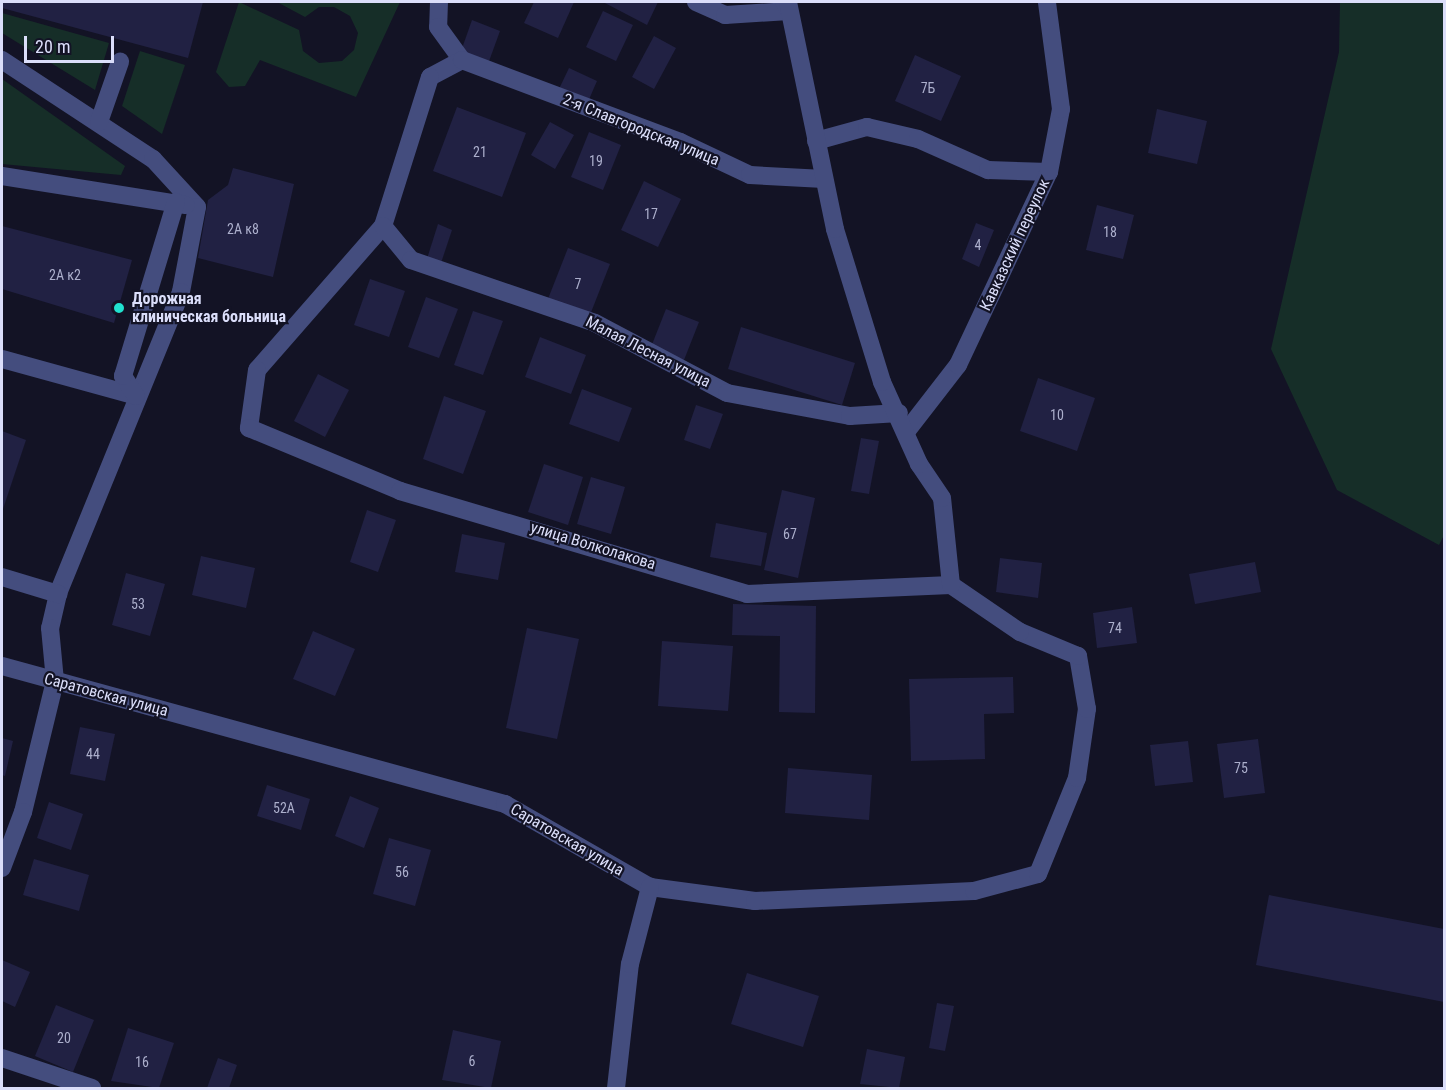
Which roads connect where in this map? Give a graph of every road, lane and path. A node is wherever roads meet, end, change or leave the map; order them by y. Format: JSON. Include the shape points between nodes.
{"nodes":[{"id":1,"x":439,"y":2,"type":"edge"},
{"id":2,"x":696,"y":2,"type":"edge"},
{"id":3,"x":1047,"y":2,"type":"edge"},
{"id":4,"x":787,"y":5,"type":"edge"},
{"id":5,"x":2,"y":60,"type":"edge"},
{"id":6,"x":462,"y":60,"type":"junction"},
{"id":7,"x":120,"y":62,"type":"dead end"},
{"id":8,"x":99,"y":122,"type":"junction"},
{"id":9,"x":816,"y":141,"type":"junction"},
{"id":10,"x":1049,"y":172,"type":"junction"},
{"id":11,"x":2,"y":176,"type":"edge"},
{"id":12,"x":824,"y":179,"type":"junction"},
{"id":13,"x":176,"y":202,"type":"junction"},
{"id":14,"x":197,"y":207,"type":"junction"},
{"id":15,"x":383,"y":226,"type":"junction"},
{"id":16,"x":2,"y":359,"type":"edge"},
{"id":17,"x":136,"y":396,"type":"junction"},
{"id":18,"x":899,"y":413,"type":"junction"},
{"id":19,"x":906,"y":432,"type":"junction"},
{"id":20,"x":2,"y":577,"type":"edge"},
{"id":21,"x":951,"y":585,"type":"junction"},
{"id":22,"x":58,"y":594,"type":"junction"},
{"id":23,"x":2,"y":666,"type":"edge"},
{"id":24,"x":55,"y":681,"type":"junction"},
{"id":25,"x":2,"y":868,"type":"edge"},
{"id":26,"x":650,"y":887,"type":"junction"},
{"id":27,"x":2,"y":1058,"type":"edge"},
{"id":28,"x":92,"y":1089,"type":"edge"},
{"id":29,"x":616,"y":1089,"type":"edge"}],
"edges":[{"from":1,"to":6,"type":"street","via":[[438,27]]},
{"from":2,"to":4,"type":"street","via":[[725,15]]},
{"from":3,"to":10,"type":"street","name":"Кавказский переулок","via":[[1061,108]]},
{"from":4,"to":9,"type":"street"},
{"from":5,"to":8,"type":"street"},
{"from":6,"to":12,"type":"street","name":"2-я Славгородская улица","via":[[680,142],[750,176]]},
{"from":6,"to":15,"type":"street","via":[[430,77]]},
{"from":7,"to":8,"type":"street"},
{"from":8,"to":14,"type":"street","via":[[153,159]]},
{"from":9,"to":10,"type":"street","via":[[867,127],[918,139],[988,170]]},
{"from":9,"to":12,"type":"street"},
{"from":10,"to":19,"type":"street","name":"Кавказский переулок","via":[[958,365]]},
{"from":11,"to":13,"type":"street"},
{"from":12,"to":18,"type":"street","via":[[882,382]]},
{"from":13,"to":14,"type":"street"},
{"from":13,"to":17,"type":"street","via":[[123,376]]},
{"from":14,"to":17,"type":"street","via":[[181,292]]},
{"from":15,"to":18,"type":"street","name":"Малая Лесная улица","via":[[411,260],[595,323],[727,393],[850,416]]},
{"from":15,"to":21,"type":"street","name":"улица Волколакова","via":[[257,370],[249,428],[400,491],[747,594]]},
{"from":16,"to":17,"type":"street"},
{"from":17,"to":22,"type":"street"},
{"from":18,"to":19,"type":"street"},
{"from":19,"to":21,"type":"street","via":[[919,464],[942,498]]},
{"from":20,"to":22,"type":"street"},
{"from":21,"to":26,"type":"street","name":"Саратовская улица","via":[[1020,632],[1078,656],[1087,710],[1077,778],[1038,874],[974,891],[755,901]]},
{"from":22,"to":24,"type":"street","via":[[50,628]]},
{"from":23,"to":24,"type":"street","name":"Саратовская улица"},
{"from":24,"to":25,"type":"street","via":[[22,812]]},
{"from":24,"to":26,"type":"street","name":"Саратовская улица","via":[[505,804]]},
{"from":26,"to":29,"type":"street","via":[[630,964]]},
{"from":27,"to":28,"type":"street"}]}
